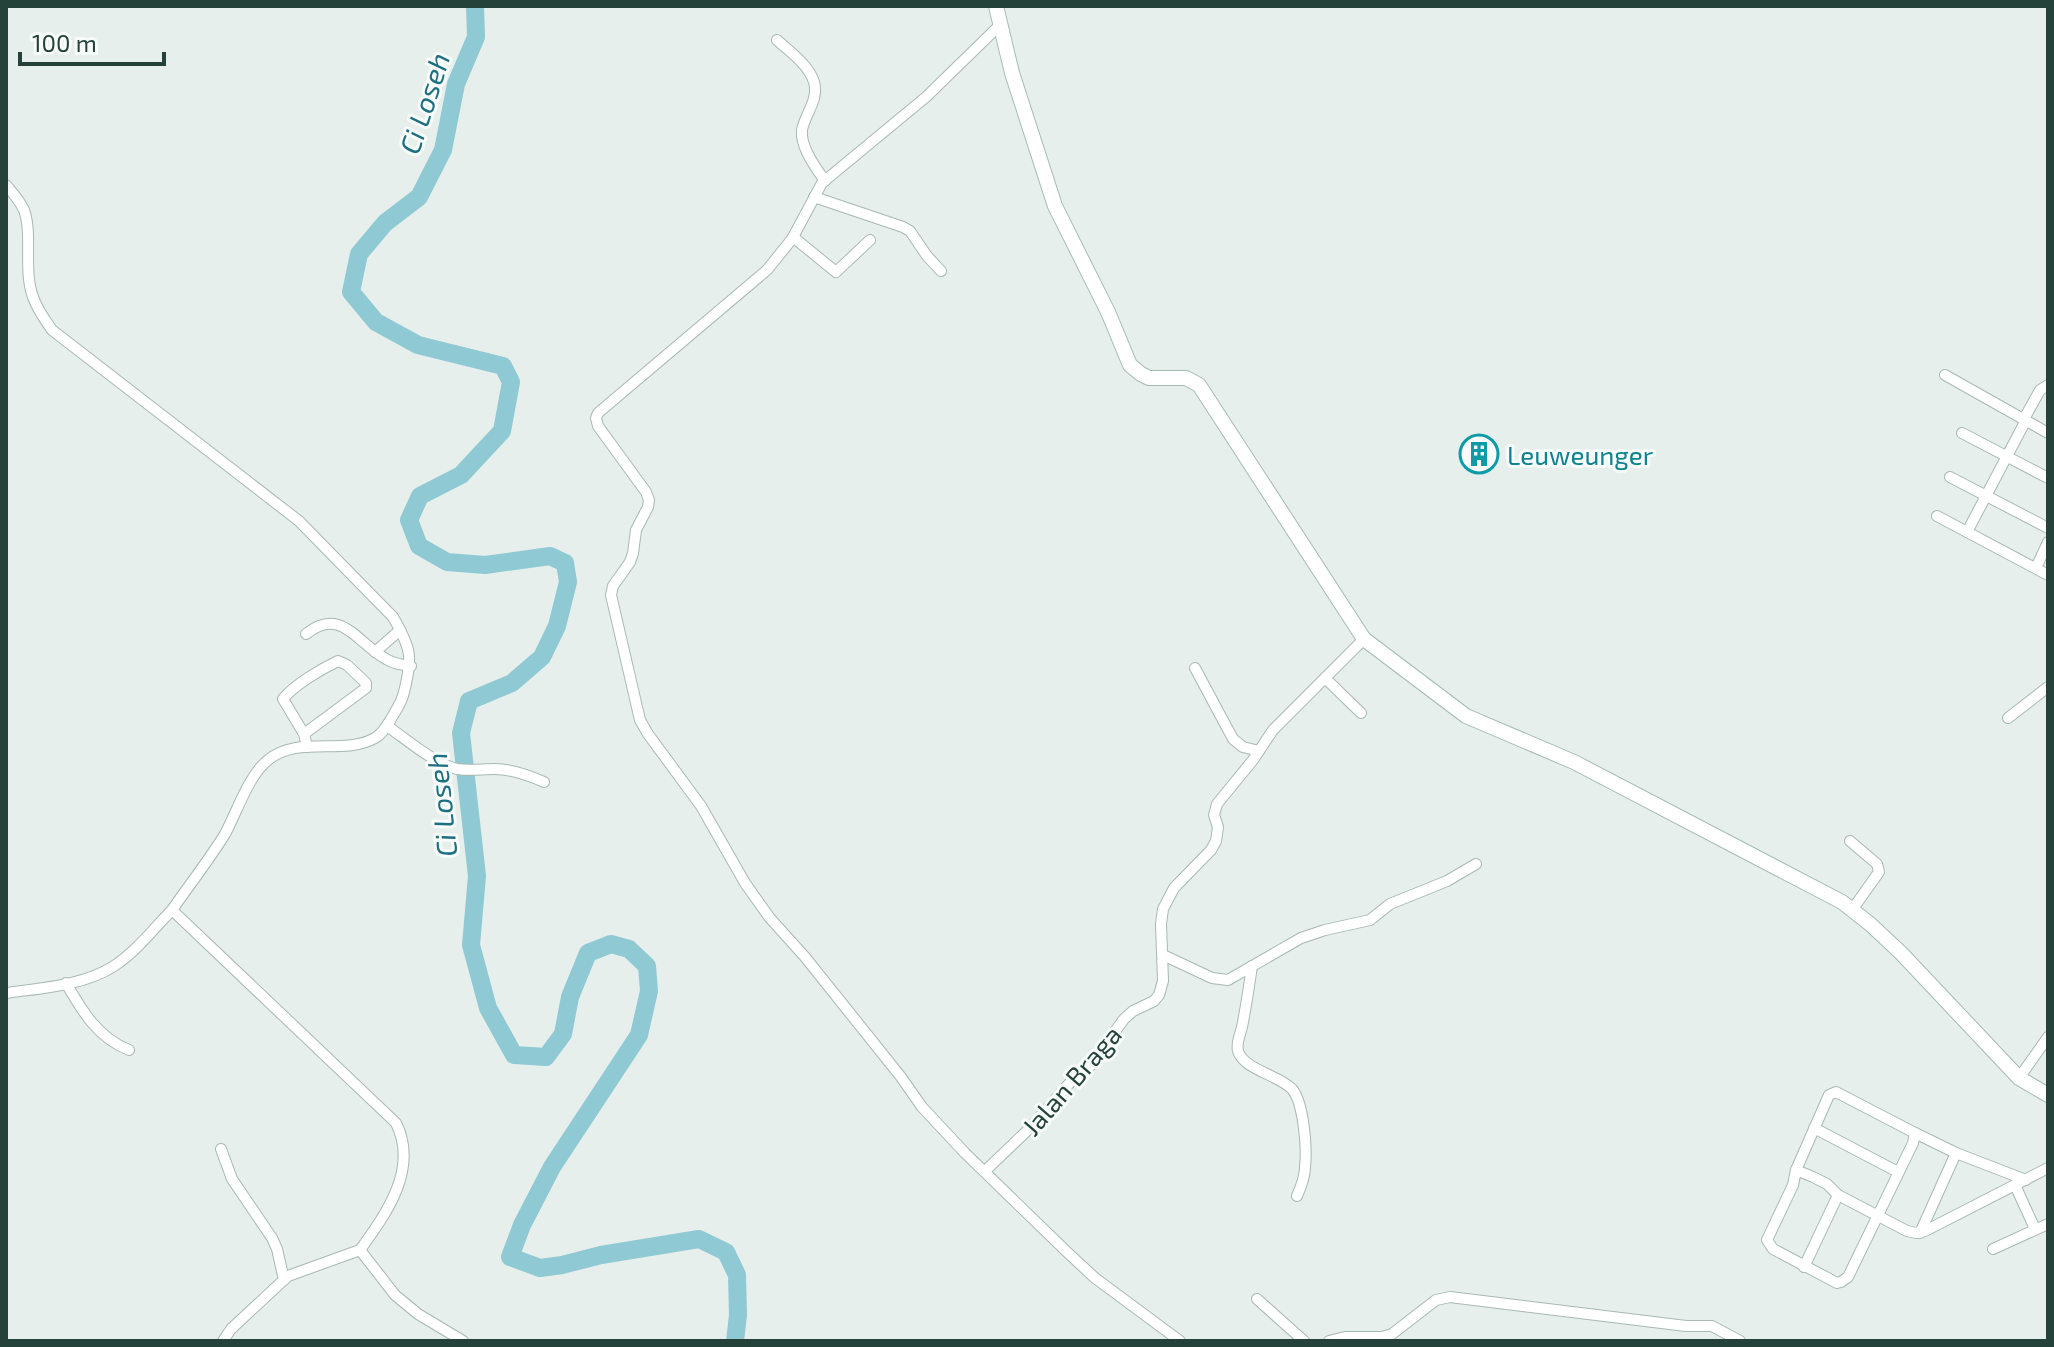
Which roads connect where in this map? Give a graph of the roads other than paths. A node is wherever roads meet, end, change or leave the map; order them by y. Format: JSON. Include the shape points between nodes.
{"nodes":[{"id":1,"x":996,"y":6,"type":"edge"},
{"id":2,"x":1001,"y":24,"type":"junction"},
{"id":3,"x":777,"y":40,"type":"dead end"},
{"id":4,"x":6,"y":185,"type":"edge"},
{"id":5,"x":820,"y":188,"type":"junction"},
{"id":6,"x":793,"y":237,"type":"junction"},
{"id":7,"x":870,"y":240,"type":"dead end"},
{"id":8,"x":941,"y":271,"type":"dead end"},
{"id":9,"x":1945,"y":375,"type":"dead end"},
{"id":10,"x":2048,"y":385,"type":"edge"},
{"id":11,"x":2025,"y":420,"type":"junction"},
{"id":12,"x":1962,"y":433,"type":"dead end"},
{"id":13,"x":2048,"y":433,"type":"edge"},
{"id":14,"x":2007,"y":456,"type":"junction"},
{"id":15,"x":1950,"y":477,"type":"dead end"},
{"id":16,"x":2048,"y":478,"type":"edge"},
{"id":17,"x":1987,"y":496,"type":"junction"},
{"id":18,"x":1937,"y":516,"type":"dead end"},
{"id":19,"x":2048,"y":528,"type":"edge"},
{"id":20,"x":1967,"y":532,"type":"junction"},
{"id":21,"x":2048,"y":542,"type":"edge"},
{"id":22,"x":2036,"y":568,"type":"junction"},
{"id":23,"x":2048,"y":575,"type":"edge"},
{"id":24,"x":400,"y":630,"type":"junction"},
{"id":25,"x":306,"y":634,"type":"dead end"},
{"id":26,"x":1364,"y":639,"type":"junction"},
{"id":27,"x":375,"y":652,"type":"junction"},
{"id":28,"x":411,"y":666,"type":"junction"},
{"id":29,"x":1195,"y":668,"type":"dead end"},
{"id":30,"x":1325,"y":678,"type":"junction"},
{"id":31,"x":2048,"y":687,"type":"edge"},
{"id":32,"x":2038,"y":695,"type":"junction"},
{"id":33,"x":2048,"y":705,"type":"edge"},
{"id":34,"x":1361,"y":713,"type":"dead end"},
{"id":35,"x":2008,"y":718,"type":"dead end"},
{"id":36,"x":387,"y":726,"type":"junction"},
{"id":37,"x":304,"y":734,"type":"junction"},
{"id":38,"x":307,"y":747,"type":"junction"},
{"id":39,"x":1259,"y":751,"type":"junction"},
{"id":40,"x":544,"y":782,"type":"dead end"},
{"id":41,"x":1850,"y":841,"type":"dead end"},
{"id":42,"x":1476,"y":864,"type":"dead end"},
{"id":43,"x":172,"y":910,"type":"junction"},
{"id":44,"x":1852,"y":910,"type":"junction"},
{"id":45,"x":1163,"y":955,"type":"junction"},
{"id":46,"x":1252,"y":966,"type":"junction"},
{"id":47,"x":66,"y":983,"type":"junction"},
{"id":48,"x":6,"y":993,"type":"edge"},
{"id":49,"x":2048,"y":1037,"type":"edge"},
{"id":50,"x":129,"y":1050,"type":"dead end"},
{"id":51,"x":2019,"y":1078,"type":"junction"},
{"id":52,"x":2048,"y":1095,"type":"edge"},
{"id":53,"x":1814,"y":1128,"type":"junction"},
{"id":54,"x":1915,"y":1133,"type":"junction"},
{"id":55,"x":221,"y":1149,"type":"dead end"},
{"id":56,"x":1956,"y":1153,"type":"junction"},
{"id":57,"x":2048,"y":1168,"type":"edge"},
{"id":58,"x":1796,"y":1170,"type":"junction"},
{"id":59,"x":985,"y":1171,"type":"junction"},
{"id":60,"x":1898,"y":1172,"type":"junction"},
{"id":61,"x":2026,"y":1180,"type":"junction"},
{"id":62,"x":2015,"y":1185,"type":"junction"},
{"id":63,"x":1838,"y":1195,"type":"junction"},
{"id":64,"x":1297,"y":1196,"type":"dead end"},
{"id":65,"x":1932,"y":1205,"type":"junction"},
{"id":66,"x":1878,"y":1216,"type":"junction"},
{"id":67,"x":1946,"y":1220,"type":"junction"},
{"id":68,"x":2048,"y":1224,"type":"edge"},
{"id":69,"x":2035,"y":1229,"type":"junction"},
{"id":70,"x":1920,"y":1233,"type":"junction"},
{"id":71,"x":1993,"y":1249,"type":"dead end"},
{"id":72,"x":360,"y":1250,"type":"junction"},
{"id":73,"x":1804,"y":1267,"type":"junction"},
{"id":74,"x":284,"y":1280,"type":"junction"},
{"id":75,"x":1257,"y":1299,"type":"dead end"},
{"id":76,"x":223,"y":1341,"type":"edge"},
{"id":77,"x":463,"y":1341,"type":"edge"},
{"id":78,"x":1180,"y":1341,"type":"edge"},
{"id":79,"x":1304,"y":1341,"type":"edge"},
{"id":80,"x":1329,"y":1341,"type":"edge"},
{"id":81,"x":1740,"y":1341,"type":"edge"}],
"edges":[{"from":1,"to":2,"type":"street"},
{"from":2,"to":5,"type":"street"},
{"from":2,"to":26,"type":"street","via":[[1055,206],[1130,365],[1149,378],[1186,378],[1199,385]]},
{"from":3,"to":5,"type":"street","via":[[814,82],[802,134]]},
{"from":4,"to":24,"type":"street","via":[[25,212],[32,296],[52,330],[299,521]]},
{"from":5,"to":6,"type":"street"},
{"from":5,"to":8,"type":"street","via":[[903,227]]},
{"from":6,"to":7,"type":"street","via":[[836,272]]},
{"from":6,"to":59,"type":"street","via":[[767,270],[598,413],[598,426],[649,500],[630,562],[613,586],[612,603],[640,720],[701,806],[745,883],[922,1107]]},
{"from":9,"to":11,"type":"street"},
{"from":10,"to":11,"type":"street"},
{"from":11,"to":13,"type":"street"},
{"from":11,"to":14,"type":"street"},
{"from":12,"to":14,"type":"street"},
{"from":14,"to":16,"type":"street"},
{"from":14,"to":17,"type":"street"},
{"from":15,"to":17,"type":"street"},
{"from":17,"to":19,"type":"street"},
{"from":17,"to":20,"type":"street"},
{"from":18,"to":20,"type":"street"},
{"from":20,"to":22,"type":"street"},
{"from":21,"to":22,"type":"street"},
{"from":22,"to":23,"type":"street"},
{"from":24,"to":27,"type":"street"},
{"from":24,"to":28,"type":"street"},
{"from":25,"to":27,"type":"street","via":[[325,623],[340,625]]},
{"from":26,"to":30,"type":"street","name":"Jalan Braga"},
{"from":26,"to":44,"type":"street","via":[[1466,716],[1574,762]]},
{"from":27,"to":28,"type":"street"},
{"from":28,"to":36,"type":"street","via":[[402,701]]},
{"from":29,"to":39,"type":"street","via":[[1233,739]]},
{"from":30,"to":34,"type":"street"},
{"from":30,"to":39,"type":"street","name":"Jalan Braga"},
{"from":31,"to":32,"type":"street"},
{"from":32,"to":33,"type":"street"},
{"from":32,"to":35,"type":"street"},
{"from":36,"to":38,"type":"street","via":[[374,738]]},
{"from":36,"to":40,"type":"street","via":[[453,768],[510,770]]},
{"from":37,"to":37,"type":"street","via":[[283,702],[285,696],[338,661],[347,665],[366,688]]},
{"from":37,"to":38,"type":"street"},
{"from":38,"to":43,"type":"street","via":[[267,760]]},
{"from":39,"to":45,"type":"street","name":"Jalan Braga","via":[[1217,804],[1211,850],[1168,898],[1161,924]]},
{"from":41,"to":44,"type":"street","via":[[1877,864],[1879,872]]},
{"from":42,"to":46,"type":"street","via":[[1390,904],[1370,920],[1301,938]]},
{"from":43,"to":47,"type":"street","via":[[114,967]]},
{"from":43,"to":72,"type":"street","via":[[396,1123],[401,1133],[401,1179],[385,1215]]},
{"from":44,"to":51,"type":"street","via":[[1901,953]]},
{"from":45,"to":46,"type":"street","via":[[1220,980]]},
{"from":45,"to":59,"type":"street","name":"Jalan Braga","via":[[1159,995],[1124,1019],[1090,1066]]},
{"from":46,"to":64,"type":"street","via":[[1238,1052],[1295,1095],[1305,1147]]},
{"from":47,"to":48,"type":"street"},
{"from":47,"to":50,"type":"street","via":[[93,1026]]},
{"from":49,"to":51,"type":"street"},
{"from":51,"to":52,"type":"street"},
{"from":53,"to":54,"type":"street","via":[[1829,1095],[1836,1092]]},
{"from":53,"to":58,"type":"street"},
{"from":53,"to":60,"type":"street"},
{"from":54,"to":56,"type":"street"},
{"from":54,"to":60,"type":"street"},
{"from":55,"to":74,"type":"street","via":[[232,1179],[272,1238]]},
{"from":56,"to":61,"type":"street"},
{"from":56,"to":65,"type":"street"},
{"from":57,"to":61,"type":"street"},
{"from":58,"to":63,"type":"street"},
{"from":58,"to":73,"type":"street","via":[[1767,1240]]},
{"from":59,"to":78,"type":"street","via":[[1095,1278]]},
{"from":60,"to":66,"type":"street"},
{"from":61,"to":62,"type":"street"},
{"from":62,"to":67,"type":"street"},
{"from":62,"to":69,"type":"street"},
{"from":63,"to":66,"type":"street"},
{"from":63,"to":73,"type":"street"},
{"from":65,"to":67,"type":"street"},
{"from":65,"to":70,"type":"street"},
{"from":66,"to":70,"type":"street"},
{"from":66,"to":73,"type":"street","via":[[1844,1281],[1837,1283]]},
{"from":67,"to":70,"type":"street"},
{"from":68,"to":69,"type":"street"},
{"from":69,"to":71,"type":"street"},
{"from":72,"to":74,"type":"street"},
{"from":72,"to":77,"type":"street","via":[[395,1295]]},
{"from":74,"to":76,"type":"street"},
{"from":75,"to":79,"type":"street"},
{"from":80,"to":81,"type":"street","via":[[1392,1334],[1436,1300],[1450,1297],[1712,1326]]}]}
